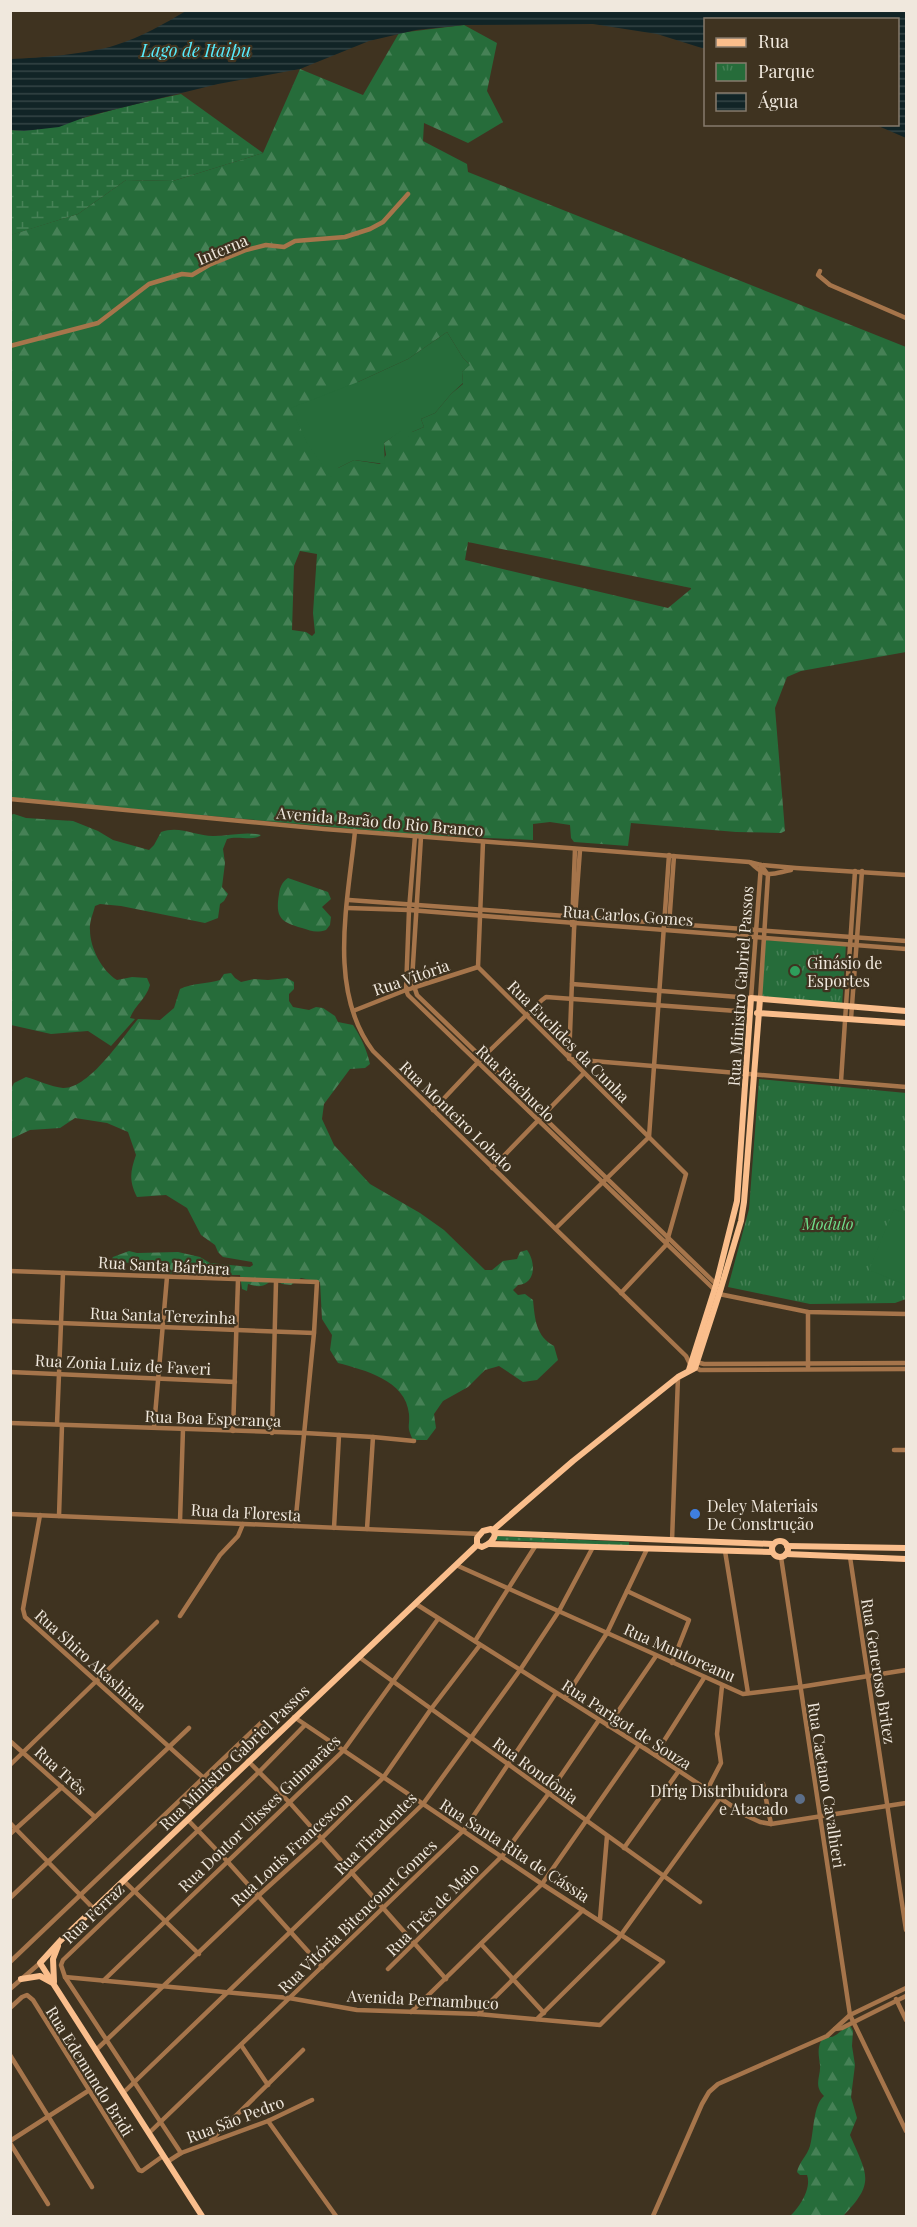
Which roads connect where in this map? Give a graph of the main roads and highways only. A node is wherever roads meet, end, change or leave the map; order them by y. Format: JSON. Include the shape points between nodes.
{"nodes":[{"id":1,"x":760,"y":999,"type":"junction"},
{"id":2,"x":896,"y":1010,"type":"junction"},
{"id":3,"x":906,"y":1011,"type":"edge"},
{"id":4,"x":750,"y":1012,"type":"junction"},
{"id":5,"x":759,"y":1013,"type":"junction"},
{"id":6,"x":895,"y":1023,"type":"junction"},
{"id":7,"x":906,"y":1023,"type":"edge"},
{"id":8,"x":750,"y":1074,"type":"junction"},
{"id":9,"x":494,"y":1532,"type":"junction"},
{"id":10,"x":632,"y":1540,"type":"junction"},
{"id":11,"x":489,"y":1544,"type":"junction"},
{"id":12,"x":773,"y":1544,"type":"junction"},
{"id":13,"x":477,"y":1545,"type":"junction"},
{"id":14,"x":788,"y":1546,"type":"junction"},
{"id":15,"x":836,"y":1546,"type":"junction"},
{"id":16,"x":631,"y":1548,"type":"junction"},
{"id":17,"x":906,"y":1548,"type":"edge"},
{"id":18,"x":772,"y":1552,"type":"junction"},
{"id":19,"x":784,"y":1556,"type":"junction"},
{"id":20,"x":836,"y":1556,"type":"junction"},
{"id":21,"x":906,"y":1559,"type":"edge"},
{"id":22,"x":62,"y":1940,"type":"junction"},
{"id":23,"x":21,"y":1979,"type":"road end"},
{"id":24,"x":55,"y":1986,"type":"junction"},
{"id":25,"x":202,"y":2217,"type":"edge"}],
"edges":[{"from":1,"to":2,"type":"main road"},
{"from":1,"to":4,"type":"main road","name":"Rua Ministro Gabriel Passos","via":[[751,998]]},
{"from":1,"to":5,"type":"main road","name":"Rua Ministro Gabriel Passos"},
{"from":2,"to":3,"type":"main road"},
{"from":2,"to":6,"type":"main road"},
{"from":4,"to":5,"type":"main road"},
{"from":4,"to":8,"type":"main road","name":"Rua Ministro Gabriel Passos"},
{"from":5,"to":6,"type":"main road"},
{"from":5,"to":8,"type":"main road","name":"Rua Ministro Gabriel Passos"},
{"from":6,"to":7,"type":"main road"},
{"from":8,"to":9,"type":"main road","name":"Rua Ministro Gabriel Passos","via":[[741,1221],[692,1363]]},
{"from":9,"to":10,"type":"main road"},
{"from":9,"to":11,"type":"main road"},
{"from":9,"to":13,"type":"main road","name":"Rua Ministro Gabriel Passos","via":[[486,1529],[477,1538]]},
{"from":10,"to":12,"type":"main road"},
{"from":10,"to":16,"type":"main road"},
{"from":11,"to":13,"type":"main road"},
{"from":11,"to":16,"type":"main road"},
{"from":12,"to":14,"type":"main road","via":[[780,1541]]},
{"from":12,"to":18,"type":"main road"},
{"from":13,"to":22,"type":"main road","name":"Rua Ministro Gabriel Passos"},
{"from":14,"to":15,"type":"main road"},
{"from":14,"to":19,"type":"main road"},
{"from":15,"to":17,"type":"main road"},
{"from":15,"to":20,"type":"main road"},
{"from":16,"to":18,"type":"main road"},
{"from":18,"to":19,"type":"main road","via":[[776,1557]]},
{"from":19,"to":20,"type":"main road"},
{"from":20,"to":21,"type":"main road"},
{"from":22,"to":24,"type":"main road","via":[[53,1959]]},
{"from":22,"to":24,"type":"main road","name":"Rua Ministro Gabriel Passos","via":[[40,1963]]},
{"from":23,"to":24,"type":"main road","via":[[40,1976]]},
{"from":24,"to":25,"type":"main road"}]}
